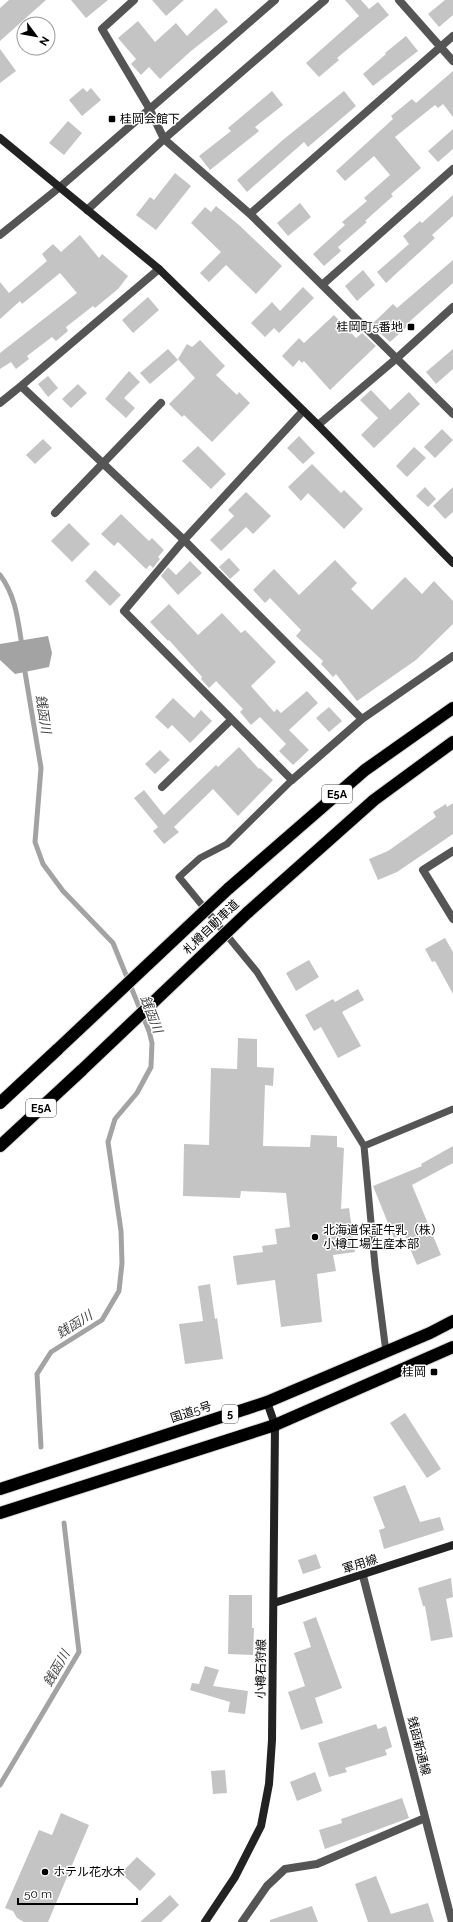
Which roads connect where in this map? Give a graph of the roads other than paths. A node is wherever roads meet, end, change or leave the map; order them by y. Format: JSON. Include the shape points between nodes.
{"nodes":[{"id":1,"x":134,"y":0,"type":"edge"},
{"id":2,"x":275,"y":0,"type":"edge"},
{"id":3,"x":325,"y":0,"type":"edge"},
{"id":4,"x":399,"y":0,"type":"edge"},
{"id":5,"x":453,"y":36,"type":"edge"},
{"id":6,"x":441,"y":47,"type":"junction"},
{"id":7,"x":453,"y":61,"type":"edge"},
{"id":8,"x":149,"y":108,"type":"junction"},
{"id":9,"x":0,"y":138,"type":"edge"},
{"id":10,"x":164,"y":139,"type":"junction"},
{"id":11,"x":453,"y":169,"type":"edge"},
{"id":12,"x":60,"y":186,"type":"junction"},
{"id":13,"x":87,"y":210,"type":"junction"},
{"id":14,"x":250,"y":214,"type":"junction"},
{"id":15,"x":0,"y":235,"type":"edge"},
{"id":16,"x":159,"y":269,"type":"junction"},
{"id":17,"x":322,"y":285,"type":"junction"},
{"id":18,"x":453,"y":307,"type":"edge"},
{"id":19,"x":396,"y":358,"type":"junction"},
{"id":20,"x":21,"y":386,"type":"junction"},
{"id":21,"x":0,"y":403,"type":"edge"},
{"id":22,"x":162,"y":403,"type":"dead end"},
{"id":23,"x":303,"y":411,"type":"junction"},
{"id":24,"x":453,"y":414,"type":"edge"},
{"id":25,"x":318,"y":425,"type":"junction"},
{"id":26,"x":103,"y":464,"type":"junction"},
{"id":27,"x":55,"y":513,"type":"dead end"},
{"id":28,"x":184,"y":540,"type":"junction"},
{"id":29,"x":453,"y":563,"type":"edge"},
{"id":30,"x":453,"y":656,"type":"edge"},
{"id":31,"x":453,"y":708,"type":"edge"},
{"id":32,"x":362,"y":719,"type":"junction"},
{"id":33,"x":231,"y":720,"type":"junction"},
{"id":34,"x":453,"y":742,"type":"edge"},
{"id":35,"x":292,"y":780,"type":"junction"},
{"id":36,"x":162,"y":787,"type":"dead end"},
{"id":37,"x":453,"y":851,"type":"edge"},
{"id":38,"x":453,"y":919,"type":"edge"},
{"id":39,"x":0,"y":1102,"type":"edge"},
{"id":40,"x":453,"y":1109,"type":"edge"},
{"id":41,"x":0,"y":1146,"type":"edge"},
{"id":42,"x":364,"y":1146,"type":"junction"},
{"id":43,"x":453,"y":1321,"type":"edge"},
{"id":44,"x":453,"y":1347,"type":"edge"},
{"id":45,"x":386,"y":1352,"type":"junction"},
{"id":46,"x":267,"y":1402,"type":"junction"},
{"id":47,"x":275,"y":1425,"type":"junction"},
{"id":48,"x":0,"y":1489,"type":"edge"},
{"id":49,"x":0,"y":1513,"type":"edge"},
{"id":50,"x":453,"y":1545,"type":"edge"},
{"id":51,"x":363,"y":1576,"type":"junction"},
{"id":52,"x":274,"y":1604,"type":"junction"},
{"id":53,"x":425,"y":1818,"type":"junction"},
{"id":54,"x":205,"y":1922,"type":"edge"},
{"id":55,"x":242,"y":1922,"type":"edge"},
{"id":56,"x":452,"y":1922,"type":"edge"}],
"edges":[{"from":1,"to":8,"type":"street","via":[[102,29]]},
{"from":2,"to":8,"type":"street"},
{"from":3,"to":10,"type":"street"},
{"from":4,"to":6,"type":"street"},
{"from":5,"to":6,"type":"street"},
{"from":6,"to":7,"type":"street"},
{"from":6,"to":14,"type":"street"},
{"from":8,"to":10,"type":"street"},
{"from":8,"to":12,"type":"street"},
{"from":9,"to":12,"type":"street"},
{"from":10,"to":13,"type":"street"},
{"from":10,"to":14,"type":"street"},
{"from":11,"to":17,"type":"street"},
{"from":12,"to":13,"type":"street"},
{"from":12,"to":15,"type":"street"},
{"from":13,"to":16,"type":"street"},
{"from":14,"to":17,"type":"street"},
{"from":16,"to":20,"type":"street"},
{"from":16,"to":23,"type":"street"},
{"from":17,"to":19,"type":"street"},
{"from":18,"to":19,"type":"street"},
{"from":19,"to":24,"type":"street"},
{"from":19,"to":25,"type":"street"},
{"from":20,"to":21,"type":"street"},
{"from":20,"to":26,"type":"street"},
{"from":22,"to":26,"type":"street"},
{"from":23,"to":25,"type":"street"},
{"from":23,"to":28,"type":"street"},
{"from":25,"to":29,"type":"street"},
{"from":26,"to":27,"type":"street"},
{"from":26,"to":28,"type":"street"},
{"from":28,"to":32,"type":"street"},
{"from":28,"to":33,"type":"street","via":[[124,611]]},
{"from":30,"to":32,"type":"street"},
{"from":31,"to":39,"type":"highway","name":"札樽自動車道","number":"E5A","bridge":true,"via":[[365,770],[228,888]]},
{"from":32,"to":35,"type":"street"},
{"from":33,"to":35,"type":"street"},
{"from":33,"to":36,"type":"street"},
{"from":34,"to":41,"type":"highway","name":"札樽自動車道","number":"E5A","bridge":true,"via":[[374,800],[247,913]]},
{"from":35,"to":42,"type":"lane","via":[[227,844],[200,858],[179,877],[257,972]]},
{"from":37,"to":38,"type":"street","via":[[423,870]]},
{"from":40,"to":42,"type":"lane"},
{"from":42,"to":45,"type":"lane"},
{"from":43,"to":45,"type":"highway","name":"国道5号","number":"5"},
{"from":44,"to":47,"type":"highway","number":"5"},
{"from":45,"to":46,"type":"highway","name":"国道5号","number":"5"},
{"from":46,"to":47,"type":"street","name":"小樽石狩線"},
{"from":46,"to":48,"type":"highway","name":"国道5号","number":"5"},
{"from":47,"to":49,"type":"highway","number":"5"},
{"from":47,"to":52,"type":"street","name":"小樽石狩線"},
{"from":50,"to":51,"type":"street","name":"軍用線"},
{"from":51,"to":52,"type":"street","name":"軍用線"},
{"from":51,"to":53,"type":"street","name":"銭函新通線"},
{"from":52,"to":54,"type":"street","name":"小樽石狩線","via":[[272,1740],[269,1784],[260,1826],[235,1877]]},
{"from":53,"to":55,"type":"street","via":[[318,1864],[285,1869],[267,1886]]},
{"from":53,"to":56,"type":"street","name":"銭函新通線"}]}
